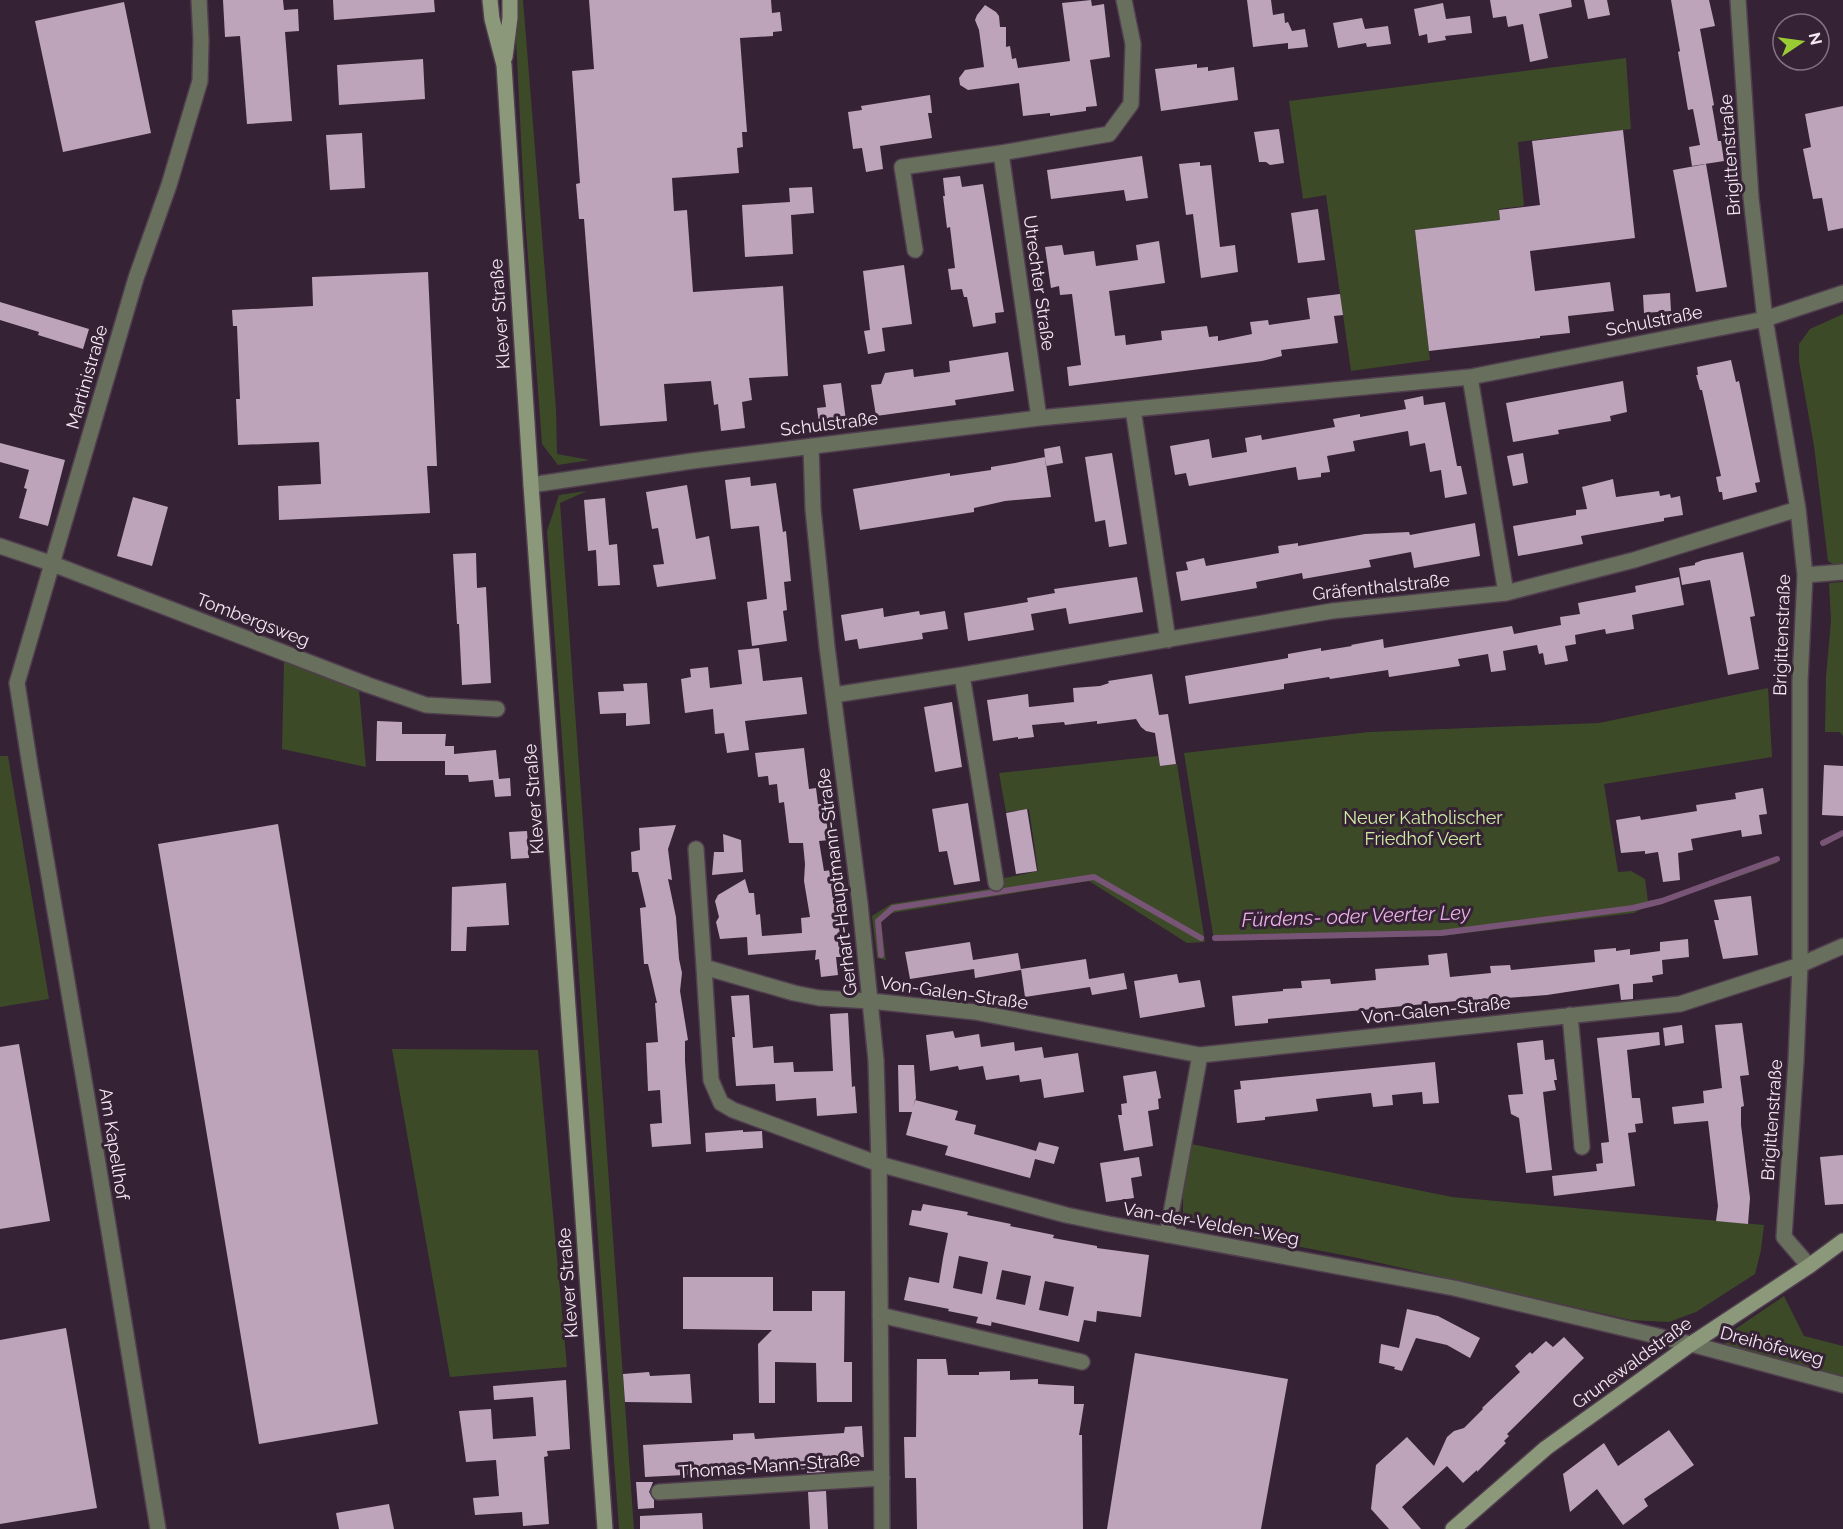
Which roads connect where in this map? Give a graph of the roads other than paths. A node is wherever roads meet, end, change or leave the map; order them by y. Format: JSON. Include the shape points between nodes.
{"nodes":[{"id":1,"x":199,"y":0,"type":"edge"},
{"id":2,"x":490,"y":0,"type":"edge"},
{"id":3,"x":510,"y":0,"type":"edge"},
{"id":4,"x":1125,"y":0,"type":"edge"},
{"id":5,"x":1738,"y":0,"type":"edge"},
{"id":6,"x":504,"y":65,"type":"junction"},
{"id":7,"x":1000,"y":153,"type":"junction"},
{"id":8,"x":915,"y":250,"type":"dead end"},
{"id":9,"x":1843,"y":293,"type":"edge"},
{"id":10,"x":1765,"y":319,"type":"junction"},
{"id":11,"x":1470,"y":377,"type":"junction"},
{"id":12,"x":1133,"y":409,"type":"junction"},
{"id":13,"x":1039,"y":418,"type":"junction"},
{"id":14,"x":811,"y":446,"type":"junction"},
{"id":15,"x":531,"y":485,"type":"junction"},
{"id":16,"x":1798,"y":509,"type":"junction"},
{"id":17,"x":0,"y":546,"type":"edge"},
{"id":18,"x":53,"y":564,"type":"junction"},
{"id":19,"x":1843,"y":572,"type":"edge"},
{"id":20,"x":1805,"y":575,"type":"junction"},
{"id":21,"x":1506,"y":593,"type":"junction"},
{"id":22,"x":1168,"y":640,"type":"junction"},
{"id":23,"x":962,"y":675,"type":"junction"},
{"id":24,"x":834,"y":695,"type":"junction"},
{"id":25,"x":497,"y":709,"type":"dead end"},
{"id":26,"x":30,"y":766,"type":"joint"},
{"id":27,"x":696,"y":849,"type":"dead end"},
{"id":28,"x":996,"y":883,"type":"dead end"},
{"id":29,"x":1843,"y":946,"type":"edge"},
{"id":30,"x":1800,"y":966,"type":"junction"},
{"id":31,"x":704,"y":967,"type":"junction"},
{"id":32,"x":871,"y":1001,"type":"junction"},
{"id":33,"x":1569,"y":1015,"type":"junction"},
{"id":34,"x":1200,"y":1055,"type":"junction"},
{"id":35,"x":1582,"y":1147,"type":"dead end"},
{"id":36,"x":879,"y":1164,"type":"junction"},
{"id":37,"x":1167,"y":1235,"type":"junction"},
{"id":38,"x":1843,"y":1241,"type":"edge"},
{"id":39,"x":1809,"y":1266,"type":"junction"},
{"id":40,"x":880,"y":1315,"type":"junction"},
{"id":41,"x":1691,"y":1344,"type":"junction"},
{"id":42,"x":1082,"y":1362,"type":"dead end"},
{"id":43,"x":1843,"y":1385,"type":"edge"},
{"id":44,"x":882,"y":1478,"type":"junction"},
{"id":45,"x":659,"y":1492,"type":"dead end"},
{"id":46,"x":158,"y":1529,"type":"edge"},
{"id":47,"x":605,"y":1529,"type":"edge"},
{"id":48,"x":882,"y":1529,"type":"edge"},
{"id":49,"x":1453,"y":1529,"type":"edge"}],
"edges":[{"from":1,"to":18,"type":"street","name":"Martinistraße","via":[[200,81],[170,185],[136,278]]},
{"from":2,"to":6,"type":"main road","name":"Klever Straße"},
{"from":3,"to":6,"type":"main road","name":"Klever Straße"},
{"from":4,"to":7,"type":"street","via":[[1133,44],[1131,104],[1109,134]]},
{"from":5,"to":10,"type":"street","name":"Brigittenstraße","via":[[1751,198]]},
{"from":6,"to":15,"type":"main road","name":"Klever Straße"},
{"from":7,"to":8,"type":"street","via":[[902,166]]},
{"from":7,"to":13,"type":"street","name":"Utrechter Straße"},
{"from":9,"to":10,"type":"street","name":"Schulstraße"},
{"from":10,"to":11,"type":"street","name":"Schulstraße"},
{"from":10,"to":16,"type":"street","name":"Brigittenstraße"},
{"from":11,"to":12,"type":"street","name":"Schulstraße"},
{"from":11,"to":21,"type":"street"},
{"from":12,"to":13,"type":"street","name":"Schulstraße"},
{"from":12,"to":22,"type":"street"},
{"from":13,"to":14,"type":"street","name":"Schulstraße"},
{"from":14,"to":15,"type":"street","name":"Schulstraße"},
{"from":14,"to":24,"type":"street","name":"Gerhart-Hauptmann-Straße","via":[[813,509]]},
{"from":15,"to":47,"type":"main road","name":"Klever Straße"},
{"from":16,"to":20,"type":"street","name":"Brigittenstraße"},
{"from":16,"to":21,"type":"street","name":"Gräfenthalstraße","via":[[1634,560]]},
{"from":17,"to":18,"type":"street","name":"Tombergsweg"},
{"from":18,"to":25,"type":"street","name":"Tombergsweg","via":[[426,705]]},
{"from":18,"to":26,"type":"street","name":"Martinistraße","via":[[17,683]]},
{"from":19,"to":20,"type":"street"},
{"from":20,"to":30,"type":"street","name":"Brigittenstraße","via":[[1800,681]]},
{"from":21,"to":22,"type":"street","name":"Gräfenthalstraße","via":[[1332,611]]},
{"from":22,"to":23,"type":"street","name":"Gräfenthalstraße"},
{"from":23,"to":24,"type":"street","name":"Gräfenthalstraße"},
{"from":23,"to":28,"type":"street"},
{"from":24,"to":32,"type":"street","name":"Gerhart-Hauptmann-Straße"},
{"from":26,"to":46,"type":"street","name":"Am Kapellhof"},
{"from":27,"to":31,"type":"street"},
{"from":29,"to":30,"type":"street","name":"Von-Galen-Straße"},
{"from":30,"to":33,"type":"street","name":"Von-Galen-Straße","via":[[1680,1004]]},
{"from":30,"to":39,"type":"street","name":"Brigittenstraße","via":[[1784,1237]]},
{"from":31,"to":32,"type":"street","name":"Von-Galen-Straße","via":[[794,993]]},
{"from":31,"to":36,"type":"street","name":"Van-der-Velden-Weg","via":[[711,1080],[721,1103]]},
{"from":32,"to":34,"type":"street","name":"Von-Galen-Straße","via":[[975,1012]]},
{"from":32,"to":36,"type":"street","name":"Gerhart-Hauptmann-Straße"},
{"from":33,"to":34,"type":"street","name":"Von-Galen-Straße"},
{"from":33,"to":35,"type":"street"},
{"from":34,"to":37,"type":"street"},
{"from":36,"to":37,"type":"street","name":"Van-der-Velden-Weg","via":[[1066,1215]]},
{"from":36,"to":40,"type":"street","name":"Gerhart-Hauptmann-Straße"},
{"from":37,"to":41,"type":"street","name":"Van-der-Velden-Weg","via":[[1454,1288]]},
{"from":38,"to":39,"type":"main road","name":"Grunewaldstraße"},
{"from":39,"to":41,"type":"main road","name":"Grunewaldstraße"},
{"from":40,"to":42,"type":"street"},
{"from":40,"to":44,"type":"street","name":"Gerhart-Hauptmann-Straße"},
{"from":41,"to":43,"type":"street","name":"Dreihöfeweg"},
{"from":41,"to":49,"type":"main road","name":"Grunewaldstraße","via":[[1546,1448]]},
{"from":44,"to":45,"type":"street","name":"Thomas-Mann-Straße"},
{"from":44,"to":48,"type":"street","name":"Gerhart-Hauptmann-Straße"}]}
